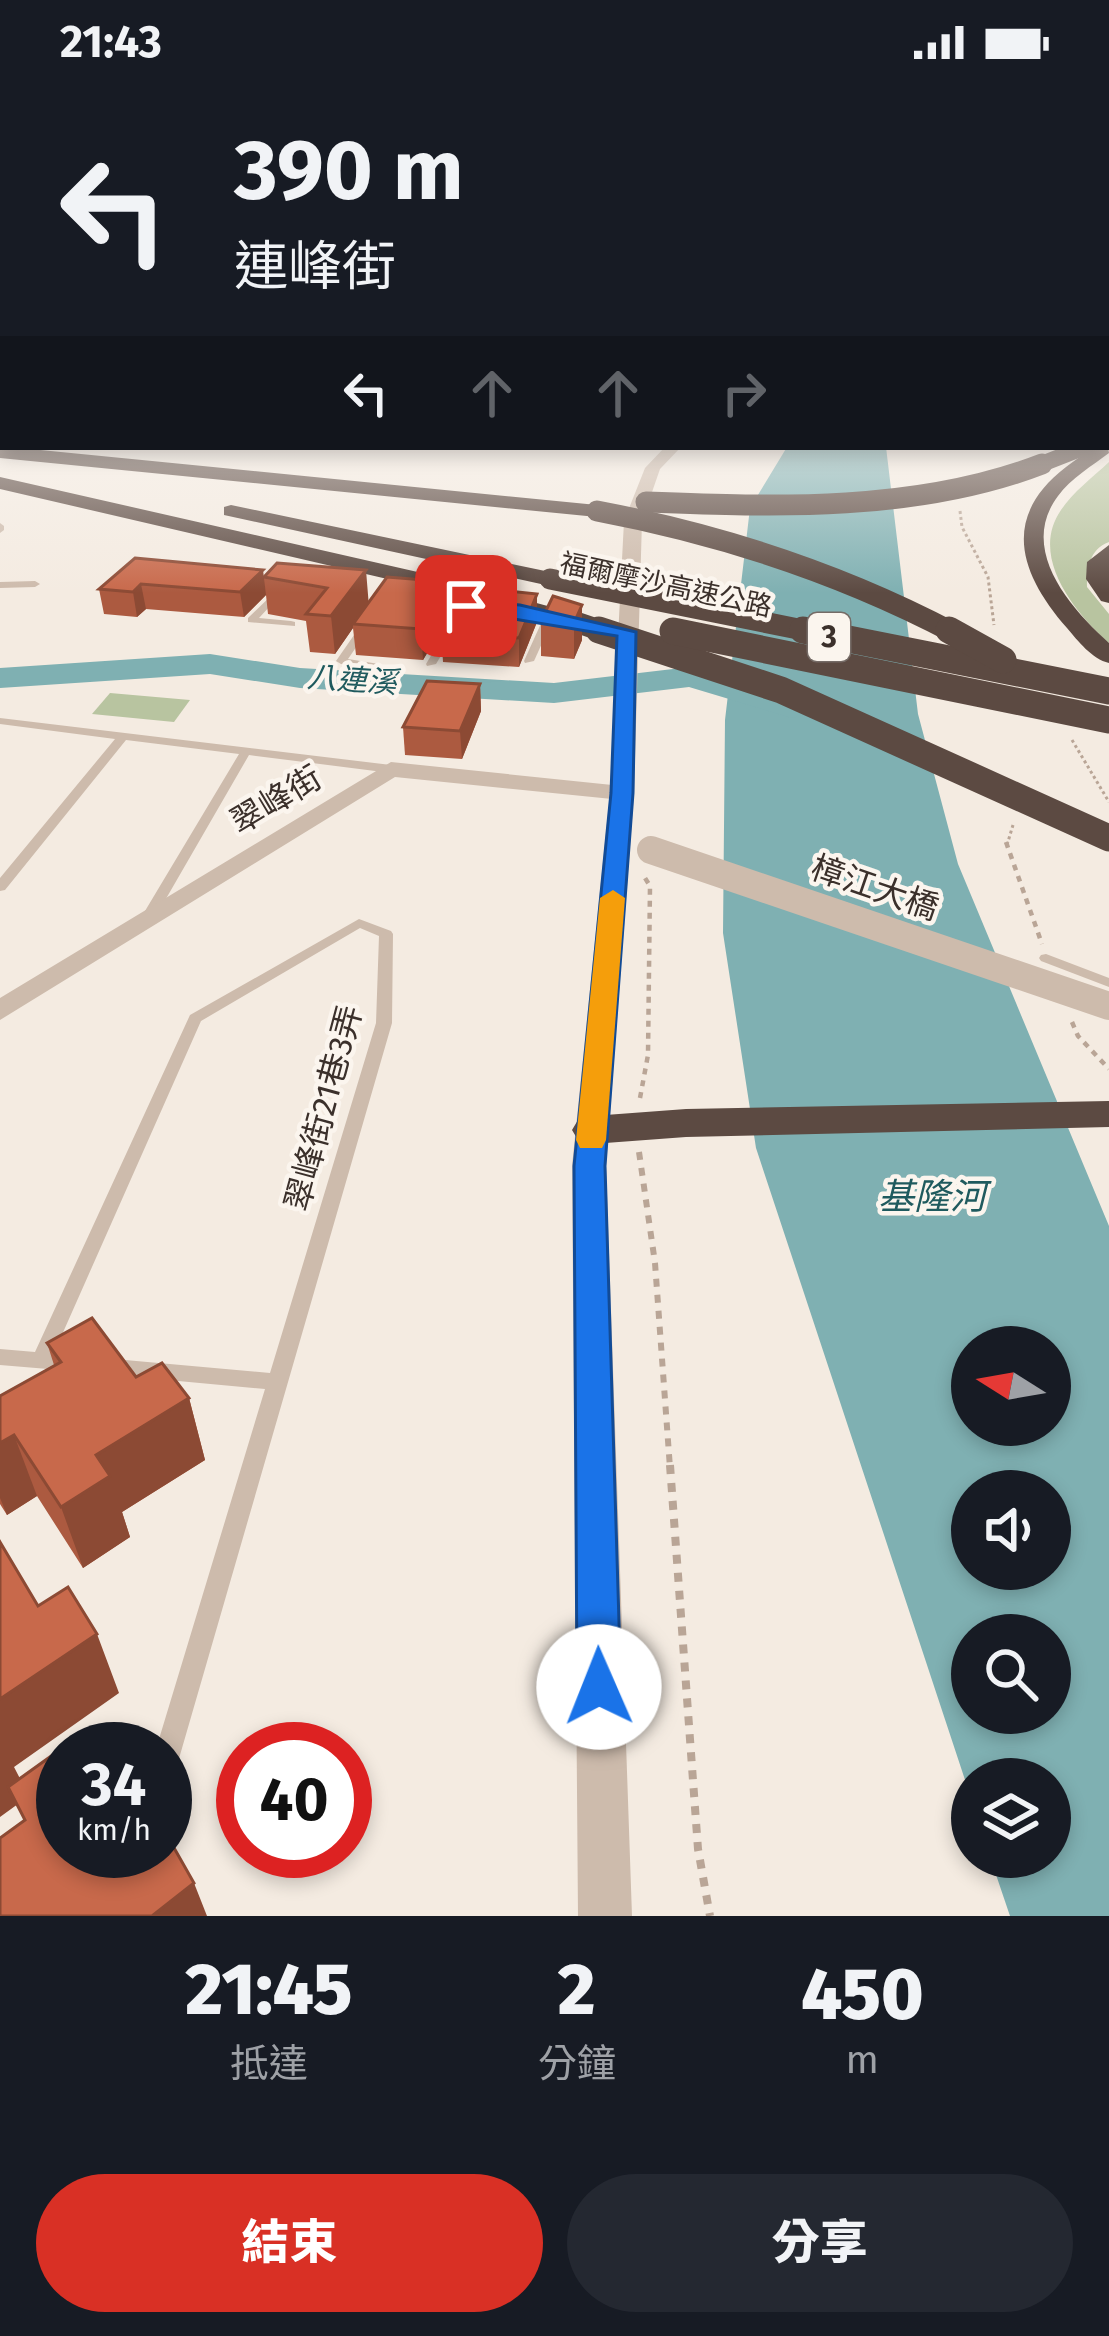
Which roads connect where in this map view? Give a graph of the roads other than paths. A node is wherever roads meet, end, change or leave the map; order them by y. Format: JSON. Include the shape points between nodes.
{"nodes":[{"id":1,"x":670,"y":450,"type":"edge"},
{"id":2,"x":1077,"y":450,"type":"edge"},
{"id":3,"x":1097,"y":450,"type":"edge"},
{"id":4,"x":0,"y":452,"type":"edge"},
{"id":5,"x":0,"y":464,"type":"edge"},
{"id":6,"x":0,"y":473,"type":"edge"},
{"id":7,"x":0,"y":483,"type":"edge"},
{"id":8,"x":164,"y":497,"type":"dead end"},
{"id":9,"x":206,"y":505,"type":"dead end"},
{"id":10,"x":606,"y":506,"type":"junction"},
{"id":11,"x":1109,"y":551,"type":"edge"},
{"id":12,"x":34,"y":584,"type":"dead end"},
{"id":13,"x":0,"y":585,"type":"edge"},
{"id":14,"x":299,"y":593,"type":"edge"},
{"id":15,"x":1109,"y":596,"type":"edge"},
{"id":16,"x":550,"y":601,"type":"junction"},
{"id":17,"x":466,"y":606,"type":"edge"},
{"id":18,"x":373,"y":615,"type":"edge"},
{"id":19,"x":291,"y":624,"type":"dead end"},
{"id":20,"x":454,"y":626,"type":"edge"},
{"id":21,"x":627,"y":637,"type":"junction"},
{"id":22,"x":1109,"y":656,"type":"edge"},
{"id":23,"x":529,"y":661,"type":"dead end"},
{"id":24,"x":431,"y":664,"type":"dead end"},
{"id":25,"x":375,"y":666,"type":"dead end"},
{"id":26,"x":1106,"y":710,"type":"edge"},
{"id":27,"x":0,"y":721,"type":"edge"},
{"id":28,"x":123,"y":736,"type":"junction"},
{"id":29,"x":246,"y":751,"type":"junction"},
{"id":30,"x":391,"y":769,"type":"junction"},
{"id":31,"x":622,"y":793,"type":"junction"},
{"id":32,"x":1109,"y":838,"type":"edge"},
{"id":33,"x":635,"y":844,"type":"junction"},
{"id":34,"x":0,"y":887,"type":"edge"},
{"id":35,"x":149,"y":916,"type":"junction"},
{"id":36,"x":1046,"y":958,"type":"road end"},
{"id":37,"x":1109,"y":983,"type":"edge"},
{"id":38,"x":3,"y":1005,"type":"edge"},
{"id":39,"x":1109,"y":1006,"type":"edge"},
{"id":40,"x":1109,"y":1114,"type":"edge"},
{"id":41,"x":592,"y":1130,"type":"junction"},
{"id":42,"x":0,"y":1357,"type":"edge"},
{"id":43,"x":41,"y":1360,"type":"junction"},
{"id":44,"x":65,"y":1363,"type":"edge"},
{"id":45,"x":89,"y":1365,"type":"edge"},
{"id":46,"x":278,"y":1382,"type":"junction"},
{"id":47,"x":177,"y":1722,"type":"edge"},
{"id":48,"x":605,"y":1916,"type":"edge"}],
"edges":[{"from":1,"to":21,"type":"street","via":[[652,468],[633,521]]},
{"from":2,"to":10,"type":"highway","bridge":true,"via":[[1020,471],[889,496]]},
{"from":3,"to":22,"type":"highway","via":[[1048,494],[1033,533],[1053,597]]},
{"from":4,"to":10,"type":"highway"},
{"from":5,"to":8,"type":"highway"},
{"from":6,"to":16,"type":"highway","name":"福爾摩沙高速公路"},
{"from":7,"to":16,"type":"highway","via":[[444,585]]},
{"from":9,"to":16,"type":"highway","name":"福爾摩沙高速公路"},
{"from":10,"to":26,"type":"highway","bridge":true,"via":[[852,580]]},
{"from":11,"to":15,"type":"highway","via":[[1097,579]]},
{"from":12,"to":13,"type":"lane"},
{"from":14,"to":19,"type":"lane","via":[[278,592],[250,620]]},
{"from":16,"to":17,"type":"lane"},
{"from":16,"to":21,"type":"lane"},
{"from":16,"to":23,"type":"lane"},
{"from":16,"to":26,"type":"highway","bridge":true},
{"from":16,"to":32,"type":"highway","bridge":true,"via":[[781,690]]},
{"from":18,"to":25,"type":"lane","via":[[340,661]]},
{"from":20,"to":24,"type":"lane"},
{"from":21,"to":31,"type":"street"},
{"from":27,"to":28,"type":"lane"},
{"from":28,"to":29,"type":"lane"},
{"from":28,"to":34,"type":"lane"},
{"from":29,"to":30,"type":"lane"},
{"from":29,"to":35,"type":"lane"},
{"from":30,"to":31,"type":"street"},
{"from":30,"to":35,"type":"street","name":"翠峰街"},
{"from":31,"to":33,"type":"street"},
{"from":33,"to":39,"type":"street","name":"樟江大橋","bridge":true},
{"from":33,"to":41,"type":"street"},
{"from":35,"to":38,"type":"street","name":"翠峰街"},
{"from":36,"to":37,"type":"lane"},
{"from":40,"to":41,"type":"highway"},
{"from":41,"to":48,"type":"street"},
{"from":42,"to":43,"type":"lane"},
{"from":43,"to":44,"type":"lane"},
{"from":43,"to":46,"type":"lane","name":"翠峰街21巷3弄","via":[[195,1018],[358,923],[386,934],[384,1023]]},
{"from":45,"to":46,"type":"lane"},
{"from":46,"to":47,"type":"lane"}]}
